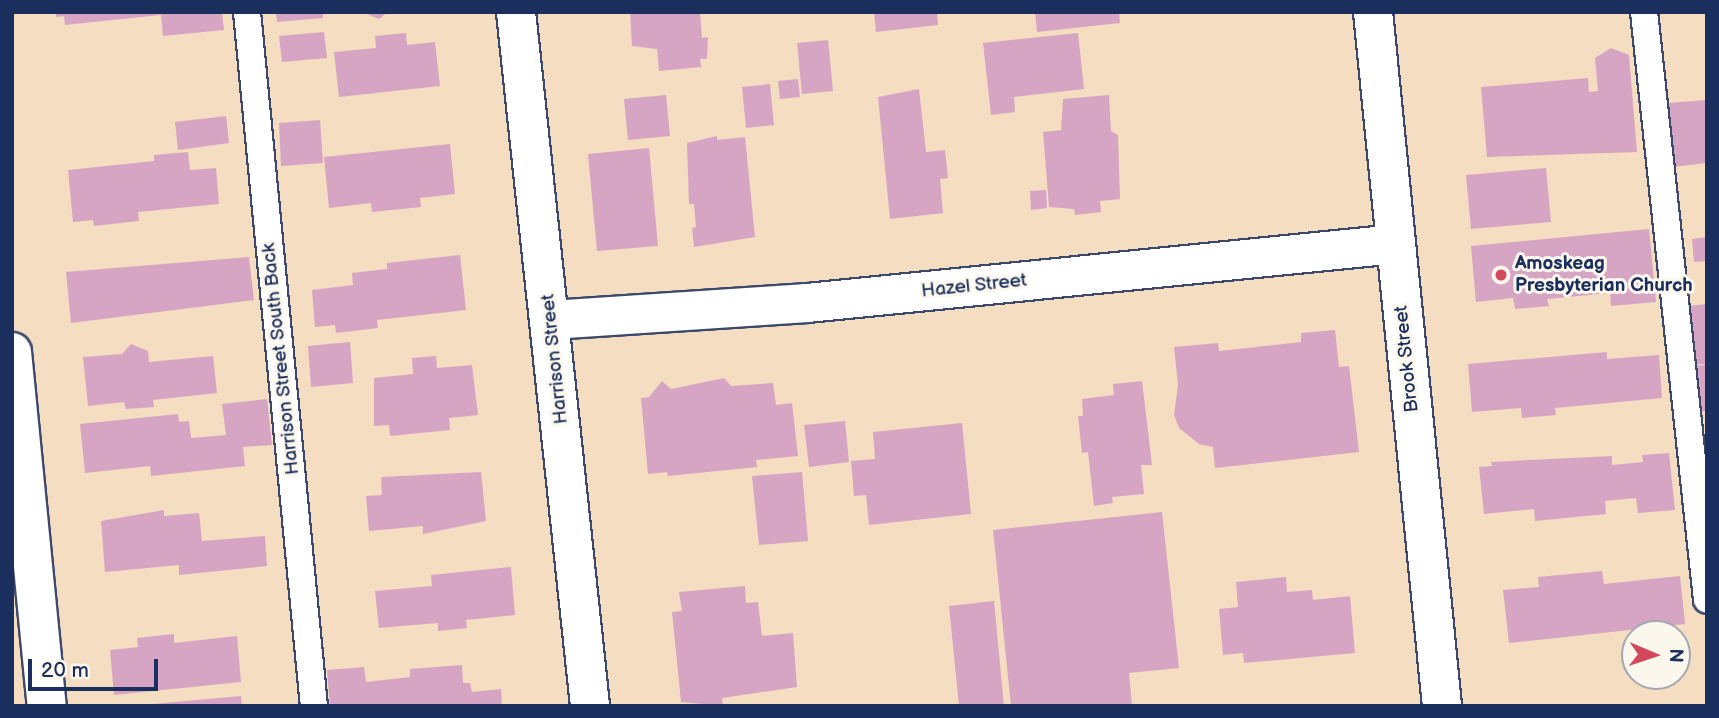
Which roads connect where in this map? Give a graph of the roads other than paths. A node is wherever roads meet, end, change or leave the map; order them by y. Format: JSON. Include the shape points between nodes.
{"nodes":[{"id":1,"x":247,"y":12,"type":"edge"},
{"id":2,"x":516,"y":12,"type":"edge"},
{"id":3,"x":1373,"y":12,"type":"edge"},
{"id":4,"x":1644,"y":12,"type":"edge"},
{"id":5,"x":1395,"y":244,"type":"junction"},
{"id":6,"x":551,"y":320,"type":"junction"},
{"id":7,"x":12,"y":352,"type":"edge"},
{"id":8,"x":1707,"y":600,"type":"edge"},
{"id":9,"x":47,"y":706,"type":"edge"},
{"id":10,"x":314,"y":706,"type":"edge"},
{"id":11,"x":590,"y":706,"type":"edge"},
{"id":12,"x":1442,"y":706,"type":"edge"}],
"edges":[{"from":1,"to":10,"type":"lane","name":"Harrison Street South Back"},
{"from":2,"to":6,"type":"street","name":"Harrison Street"},
{"from":3,"to":5,"type":"street","name":"Brook Street"},
{"from":4,"to":8,"type":"lane"},
{"from":5,"to":6,"type":"street","name":"Hazel Street","via":[[807,303]]},
{"from":5,"to":12,"type":"street","name":"Brook Street"},
{"from":6,"to":11,"type":"street","name":"Harrison Street"},
{"from":7,"to":9,"type":"street"}]}
